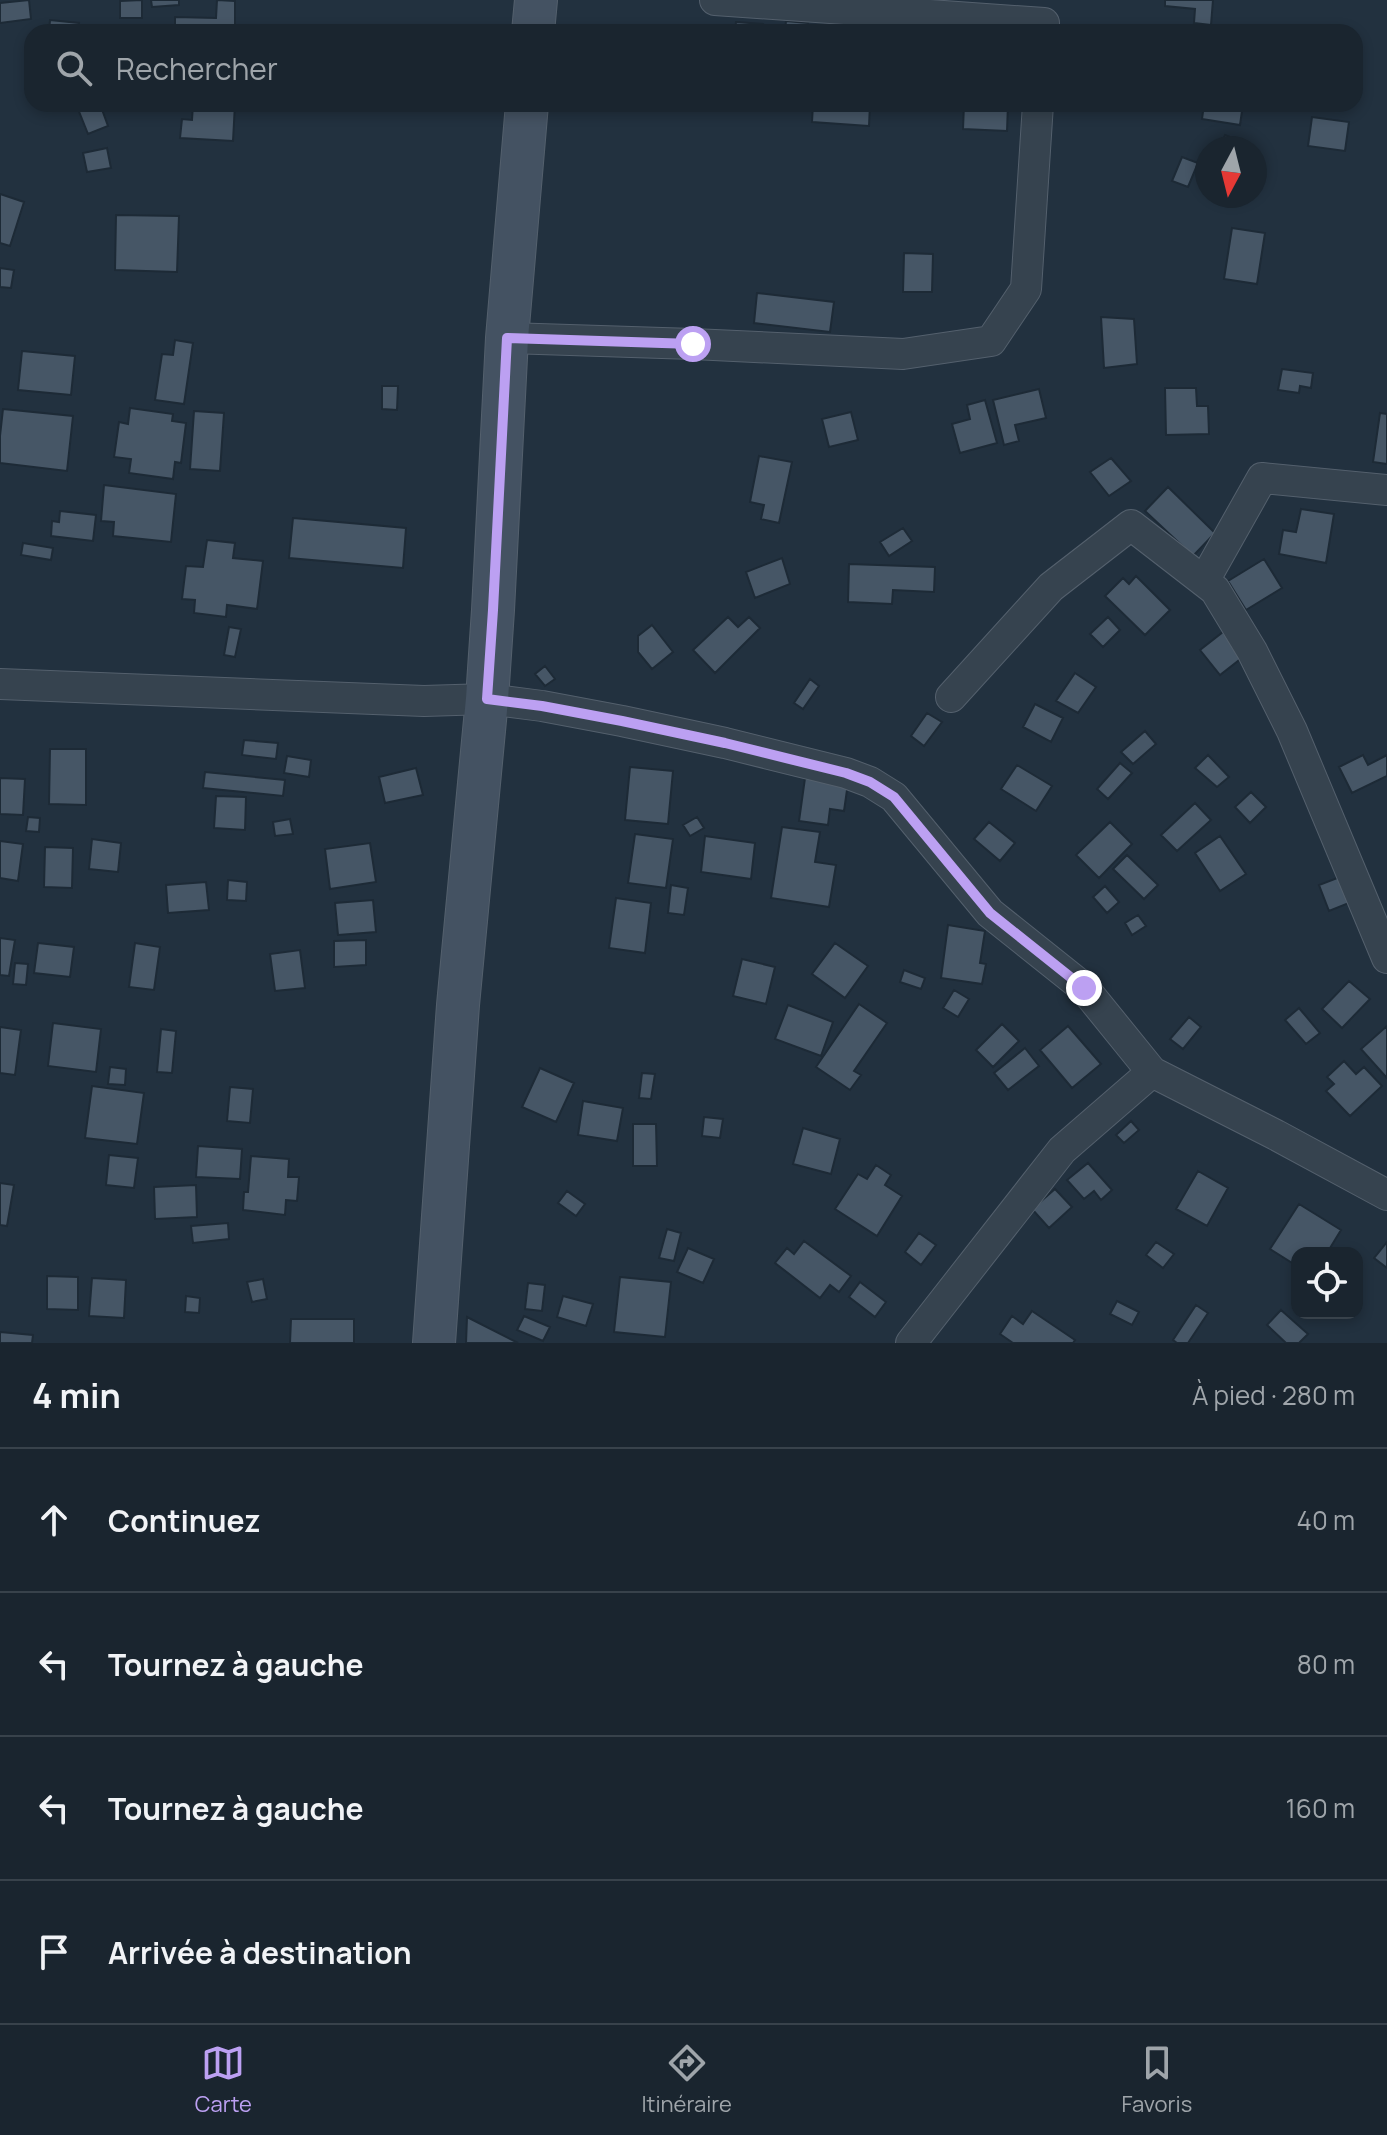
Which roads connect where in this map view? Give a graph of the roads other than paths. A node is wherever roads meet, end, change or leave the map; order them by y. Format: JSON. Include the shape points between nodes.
{"nodes":[{"id":1,"x":536,"y":0,"type":"edge"},
{"id":2,"x":715,"y":0,"type":"edge"},
{"id":3,"x":1044,"y":18,"type":"edge"},
{"id":4,"x":534,"y":24,"type":"edge"},
{"id":5,"x":526,"y":112,"type":"edge"},
{"id":6,"x":1037,"y":112,"type":"edge"},
{"id":7,"x":507,"y":338,"type":"junction"},
{"id":8,"x":1387,"y":490,"type":"edge"},
{"id":9,"x":1204,"y":581,"type":"junction"},
{"id":10,"x":0,"y":684,"type":"edge"},
{"id":11,"x":951,"y":697,"type":"dead end"},
{"id":12,"x":487,"y":699,"type":"junction"},
{"id":13,"x":1387,"y":958,"type":"edge"},
{"id":14,"x":1152,"y":1072,"type":"junction"},
{"id":15,"x":1387,"y":1195,"type":"edge"},
{"id":16,"x":434,"y":1343,"type":"edge"},
{"id":17,"x":911,"y":1343,"type":"edge"}],
"edges":[{"from":1,"to":4,"type":"street"},
{"from":2,"to":3,"type":"street"},
{"from":5,"to":7,"type":"street"},
{"from":6,"to":7,"type":"street","via":[[1026,289],[991,341],[903,354]]},
{"from":7,"to":12,"type":"street"},
{"from":8,"to":9,"type":"street","via":[[1262,478]]},
{"from":9,"to":11,"type":"street","via":[[1131,525],[1051,587]]},
{"from":9,"to":13,"type":"street","via":[[1252,651],[1292,731]]},
{"from":10,"to":12,"type":"street"},
{"from":12,"to":14,"type":"street","via":[[725,743],[870,782],[894,797],[990,913],[1084,988]]},
{"from":12,"to":16,"type":"street"},
{"from":14,"to":15,"type":"street"},
{"from":14,"to":17,"type":"street","via":[[1062,1150]]}]}
